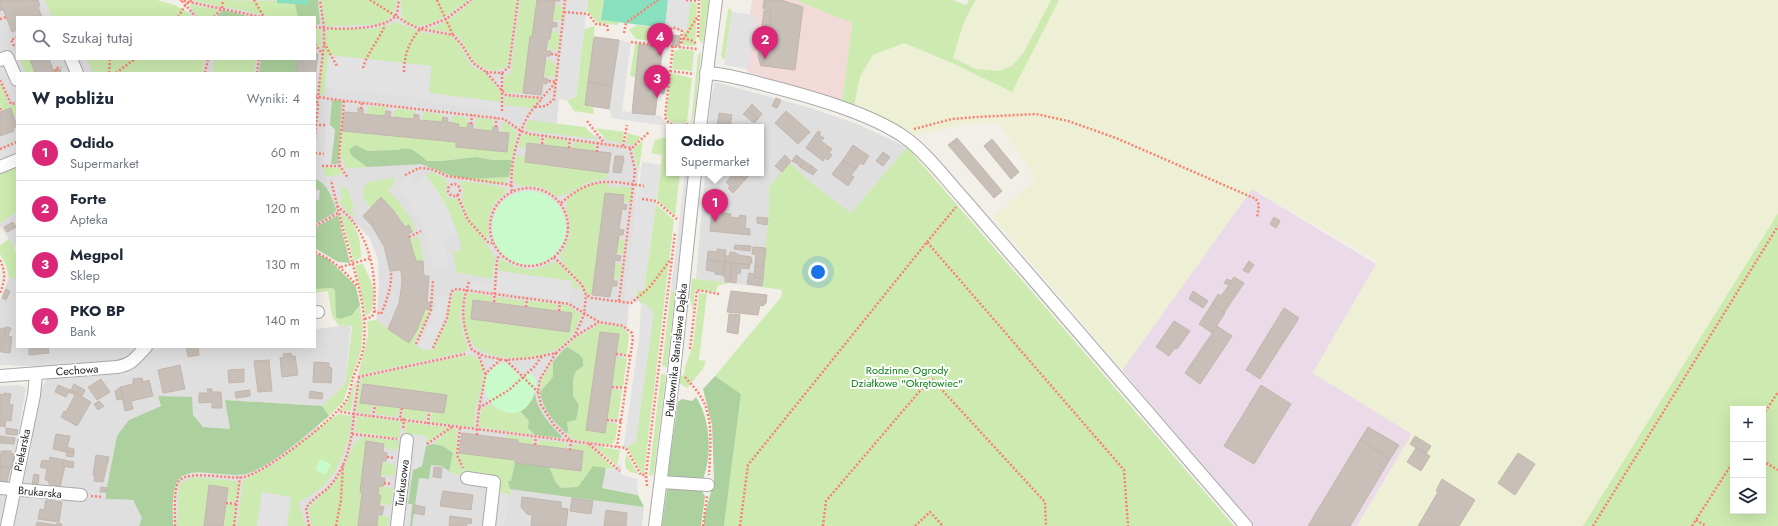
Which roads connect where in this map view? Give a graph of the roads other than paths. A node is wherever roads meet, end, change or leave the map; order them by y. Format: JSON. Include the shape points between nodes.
{"nodes":[{"id":1,"x":716,"y":0,"type":"edge"},
{"id":2,"x":0,"y":60,"type":"edge"},
{"id":3,"x":71,"y":60,"type":"edge"},
{"id":4,"x":76,"y":72,"type":"edge"},
{"id":5,"x":700,"y":73,"type":"junction"},
{"id":6,"x":16,"y":77,"type":"edge"},
{"id":7,"x":694,"y":124,"type":"edge"},
{"id":8,"x":16,"y":160,"type":"edge"},
{"id":9,"x":0,"y":167,"type":"edge"},
{"id":10,"x":695,"y":176,"type":"edge"},
{"id":11,"x":145,"y":348,"type":"edge"},
{"id":12,"x":36,"y":374,"type":"junction"},
{"id":13,"x":0,"y":376,"type":"edge"},
{"id":14,"x":407,"y":440,"type":"road end"},
{"id":15,"x":467,"y":478,"type":"road end"},
{"id":16,"x":661,"y":482,"type":"junction"},
{"id":17,"x":708,"y":485,"type":"road end"},
{"id":18,"x":0,"y":488,"type":"edge"},
{"id":19,"x":13,"y":489,"type":"junction"},
{"id":20,"x":84,"y":496,"type":"road end"},
{"id":21,"x":7,"y":526,"type":"edge"},
{"id":22,"x":397,"y":526,"type":"edge"},
{"id":23,"x":489,"y":526,"type":"edge"},
{"id":24,"x":655,"y":526,"type":"edge"},
{"id":25,"x":1246,"y":526,"type":"edge"}],
"edges":[{"from":1,"to":5,"type":"street"},
{"from":2,"to":6,"type":"street","via":[[8,57]]},
{"from":3,"to":4,"type":"street"},
{"from":5,"to":7,"type":"street"},
{"from":5,"to":25,"type":"street","via":[[733,76],[817,99],[881,123],[906,138],[963,198]]},
{"from":8,"to":9,"type":"street"},
{"from":10,"to":16,"type":"street","name":"Pułkownika Stanisława Dąbka"},
{"from":11,"to":12,"type":"street","name":"Cechowa","via":[[128,365]]},
{"from":12,"to":13,"type":"street","name":"Cechowa"},
{"from":12,"to":19,"type":"street","name":"Piekarska","via":[[34,395]]},
{"from":14,"to":22,"type":"street","name":"Turkusowa"},
{"from":15,"to":23,"type":"street","via":[[494,482]]},
{"from":16,"to":17,"type":"street"},
{"from":16,"to":24,"type":"street","name":"Pułkownika Stanisława Dąbka"},
{"from":18,"to":19,"type":"street","name":"Brukarska"},
{"from":19,"to":20,"type":"street","name":"Brukarska"},
{"from":19,"to":21,"type":"street","name":"Piekarska"}]}
